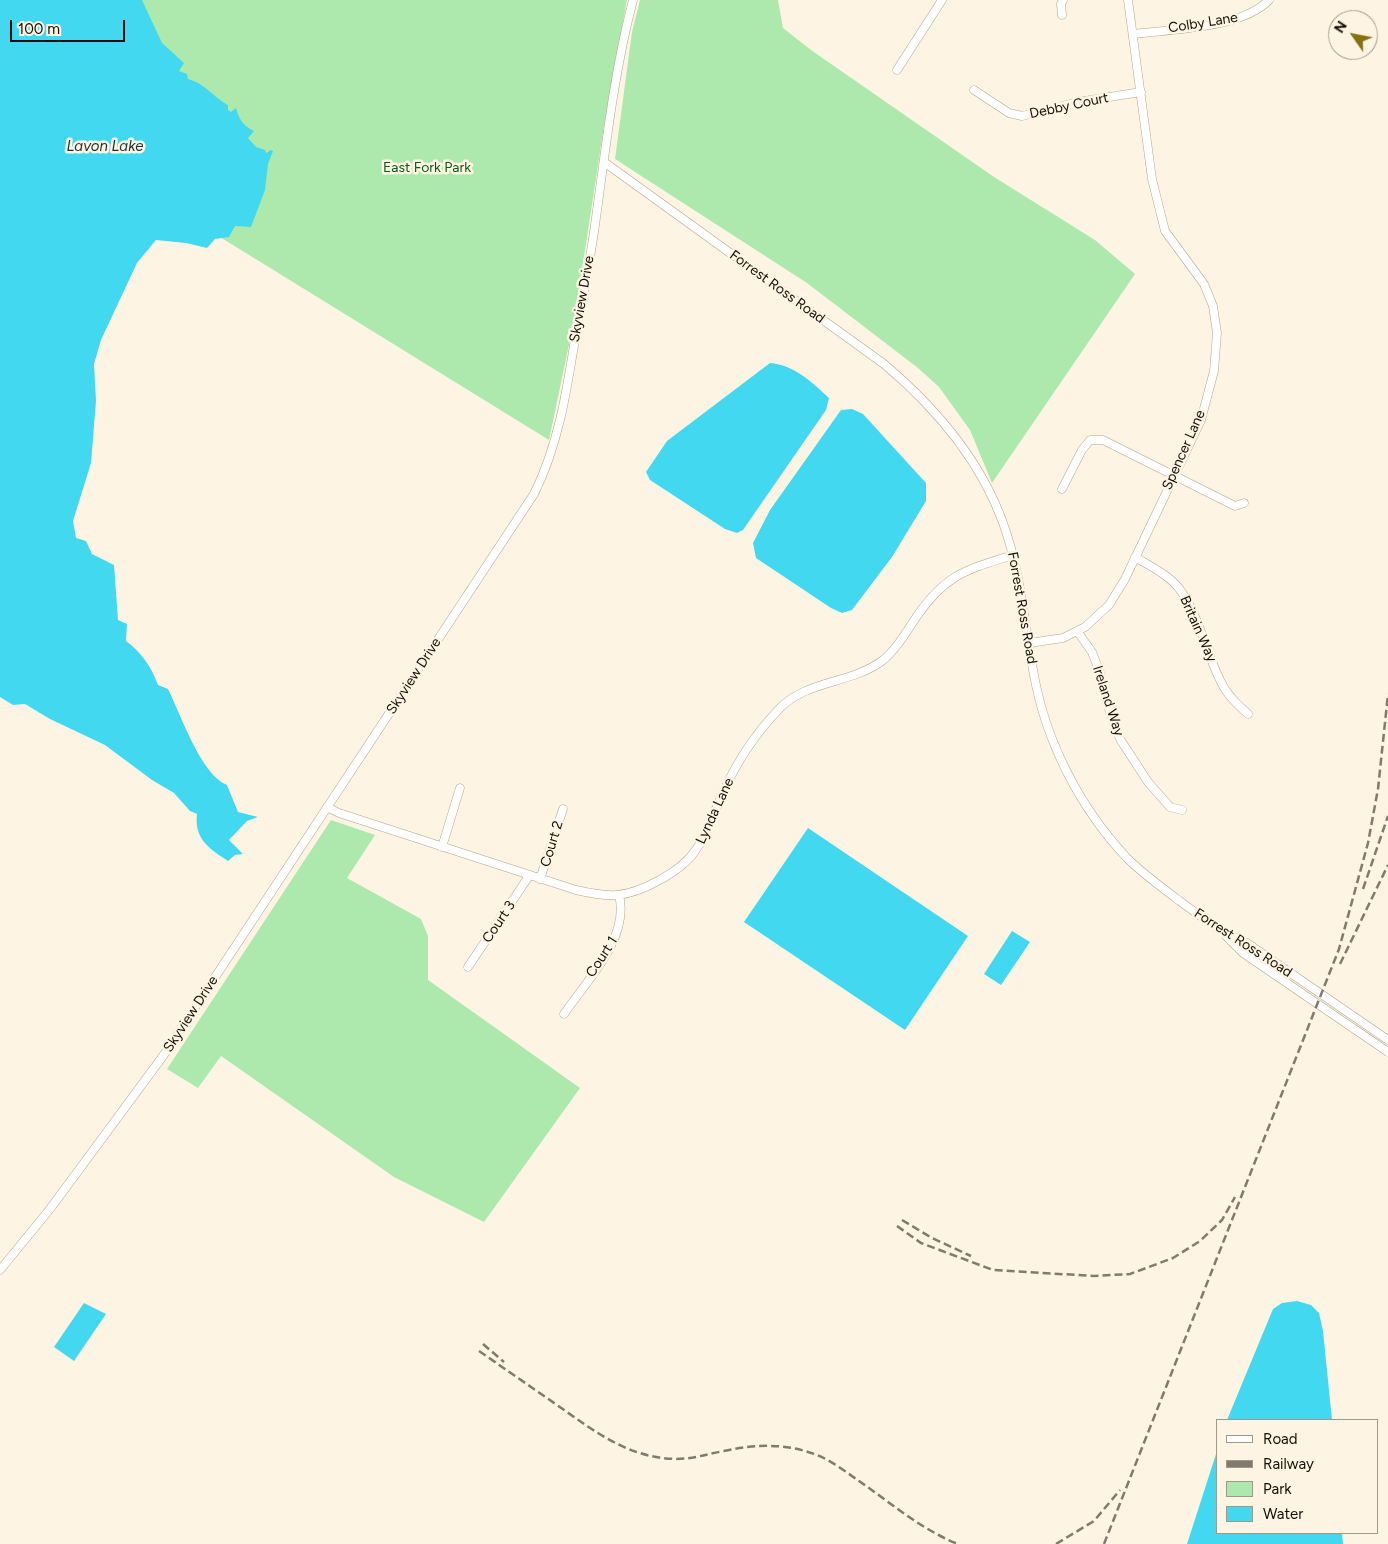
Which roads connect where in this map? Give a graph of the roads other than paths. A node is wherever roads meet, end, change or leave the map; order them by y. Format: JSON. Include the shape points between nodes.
{"nodes":[{"id":1,"x":634,"y":0,"type":"edge"},
{"id":2,"x":942,"y":0,"type":"edge"},
{"id":3,"x":1063,"y":0,"type":"edge"},
{"id":4,"x":1128,"y":0,"type":"edge"},
{"id":5,"x":1269,"y":0,"type":"edge"},
{"id":6,"x":1062,"y":15,"type":"dead end"},
{"id":7,"x":1133,"y":34,"type":"junction"},
{"id":8,"x":897,"y":70,"type":"dead end"},
{"id":9,"x":974,"y":90,"type":"dead end"},
{"id":10,"x":1141,"y":92,"type":"junction"},
{"id":11,"x":604,"y":162,"type":"junction"},
{"id":12,"x":1173,"y":476,"type":"junction"},
{"id":13,"x":1062,"y":489,"type":"dead end"},
{"id":14,"x":1244,"y":503,"type":"dead end"},
{"id":15,"x":1013,"y":555,"type":"junction"},
{"id":16,"x":1135,"y":557,"type":"junction"},
{"id":17,"x":1077,"y":631,"type":"junction"},
{"id":18,"x":1029,"y":643,"type":"junction"},
{"id":19,"x":1248,"y":714,"type":"dead end"},
{"id":20,"x":460,"y":788,"type":"dead end"},
{"id":21,"x":327,"y":807,"type":"junction"},
{"id":22,"x":563,"y":809,"type":"dead end"},
{"id":23,"x":1182,"y":810,"type":"dead end"},
{"id":24,"x":442,"y":847,"type":"junction"},
{"id":25,"x":530,"y":876,"type":"junction"},
{"id":26,"x":540,"y":879,"type":"junction"},
{"id":27,"x":619,"y":895,"type":"junction"},
{"id":28,"x":1222,"y":933,"type":"junction"},
{"id":29,"x":468,"y":967,"type":"dead end"},
{"id":30,"x":564,"y":1014,"type":"dead end"},
{"id":31,"x":1388,"y":1040,"type":"edge"},
{"id":32,"x":1388,"y":1052,"type":"edge"},
{"id":33,"x":0,"y":1270,"type":"edge"}],
"edges":[{"from":1,"to":11,"type":"street","name":"Skyview Drive"},
{"from":2,"to":8,"type":"street"},
{"from":3,"to":6,"type":"street"},
{"from":4,"to":7,"type":"street","name":"Spencer Lane"},
{"from":5,"to":7,"type":"street","name":"Colby Lane","via":[[1246,16]]},
{"from":7,"to":10,"type":"street","name":"Spencer Lane"},
{"from":9,"to":10,"type":"street","name":"Debby Court","via":[[1008,113],[1022,116],[1078,102]]},
{"from":10,"to":12,"type":"street","name":"Spencer Lane","via":[[1152,179],[1165,231],[1204,284],[1213,306],[1217,333],[1214,371],[1200,420]]},
{"from":11,"to":15,"type":"street","name":"Forrest Ross Road","via":[[869,353],[916,391],[951,430],[970,459],[1002,520]]},
{"from":11,"to":21,"type":"street","name":"Skyview Drive","via":[[566,392],[552,454],[544,474],[534,494]]},
{"from":12,"to":13,"type":"street","via":[[1103,440],[1090,440]]},
{"from":12,"to":14,"type":"street","via":[[1234,506]]},
{"from":12,"to":16,"type":"street","name":"Spencer Lane"},
{"from":15,"to":18,"type":"street","name":"Forrest Ross Road"},
{"from":15,"to":27,"type":"street","name":"Lynda Lane","via":[[968,570],[943,584],[883,660],[861,673],[815,686],[789,700],[766,724],[734,771],[694,853],[671,873]]},
{"from":16,"to":17,"type":"street","name":"Spencer Lane","via":[[1109,605]]},
{"from":16,"to":19,"type":"street","name":"Britain Way","via":[[1181,589],[1221,683]]},
{"from":17,"to":18,"type":"street","name":"Spencer Lane","via":[[1063,638]]},
{"from":17,"to":23,"type":"street","name":"Ireland Way","via":[[1092,652],[1120,739],[1148,782],[1170,808]]},
{"from":18,"to":28,"type":"street","name":"Forrest Ross Road","via":[[1042,708],[1051,734],[1091,813],[1127,858]]},
{"from":20,"to":24,"type":"street"},
{"from":21,"to":24,"type":"street","name":"Lynda Lane"},
{"from":21,"to":33,"type":"street","name":"Skyview Drive","via":[[163,1056],[50,1209]]},
{"from":22,"to":26,"type":"street","name":"Court 2"},
{"from":24,"to":25,"type":"street","name":"Lynda Lane"},
{"from":25,"to":26,"type":"street","name":"Lynda Lane"},
{"from":25,"to":29,"type":"street","name":"Court 3"},
{"from":26,"to":27,"type":"street","name":"Lynda Lane","via":[[587,892]]},
{"from":27,"to":30,"type":"street","name":"Court 1","via":[[622,915],[618,934]]},
{"from":28,"to":31,"type":"street","name":"Forrest Ross Road","via":[[1247,943]]},
{"from":28,"to":32,"type":"street","via":[[1243,953]]}]}
